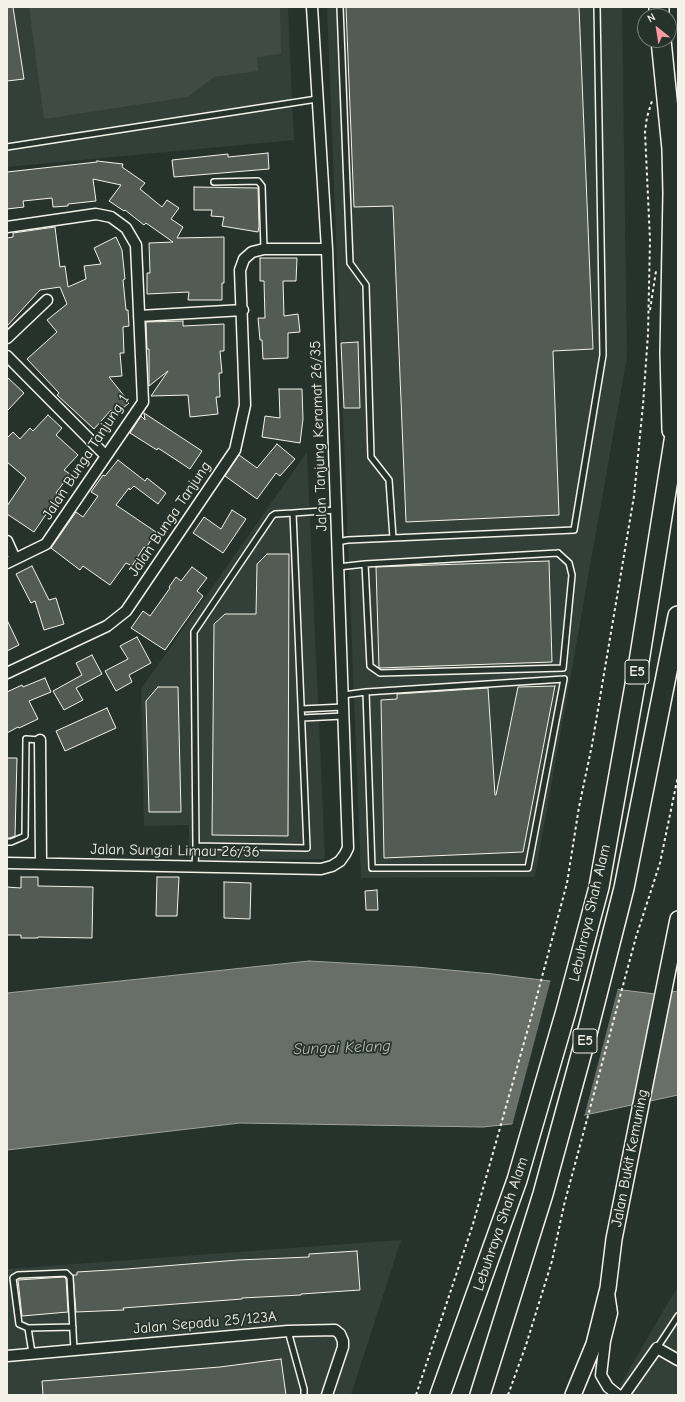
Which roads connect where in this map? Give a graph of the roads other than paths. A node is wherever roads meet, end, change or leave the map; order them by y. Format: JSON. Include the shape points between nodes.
{"nodes":[{"id":1,"x":312,"y":7,"type":"edge"},
{"id":2,"x":340,"y":7,"type":"edge"},
{"id":3,"x":597,"y":7,"type":"edge"},
{"id":4,"x":662,"y":48,"type":"edge"},
{"id":5,"x":317,"y":99,"type":"junction"},
{"id":6,"x":7,"y":146,"type":"edge"},
{"id":7,"x":214,"y":182,"type":"dead end"},
{"id":8,"x":7,"y":227,"type":"edge"},
{"id":9,"x":264,"y":249,"type":"junction"},
{"id":10,"x":328,"y":249,"type":"junction"},
{"id":11,"x":47,"y":300,"type":"dead end"},
{"id":12,"x":243,"y":310,"type":"junction"},
{"id":13,"x":139,"y":316,"type":"junction"},
{"id":14,"x":7,"y":338,"type":"edge"},
{"id":15,"x":7,"y":356,"type":"edge"},
{"id":16,"x":678,"y":416,"type":"edge"},
{"id":17,"x":106,"y":456,"type":"junction"},
{"id":18,"x":672,"y":458,"type":"junction"},
{"id":19,"x":336,"y":510,"type":"junction"},
{"id":20,"x":293,"y":513,"type":"junction"},
{"id":21,"x":393,"y":538,"type":"junction"},
{"id":22,"x":7,"y":541,"type":"edge"},
{"id":23,"x":337,"y":542,"type":"junction"},
{"id":24,"x":11,"y":561,"type":"edge"},
{"id":25,"x":365,"y":564,"type":"junction"},
{"id":26,"x":338,"y":567,"type":"junction"},
{"id":27,"x":678,"y":616,"type":"edge"},
{"id":28,"x":7,"y":673,"type":"edge"},
{"id":29,"x":366,"y":692,"type":"junction"},
{"id":30,"x":343,"y":695,"type":"junction"},
{"id":31,"x":302,"y":709,"type":"junction"},
{"id":32,"x":343,"y":711,"type":"junction"},
{"id":33,"x":302,"y":718,"type":"junction"},
{"id":34,"x":40,"y":740,"type":"joint"},
{"id":35,"x":7,"y":842,"type":"edge"},
{"id":36,"x":196,"y":846,"type":"junction"},
{"id":37,"x":340,"y":861,"type":"joint"},
{"id":38,"x":7,"y":863,"type":"edge"},
{"id":39,"x":41,"y":863,"type":"junction"},
{"id":40,"x":195,"y":866,"type":"junction"},
{"id":41,"x":678,"y":919,"type":"edge"},
{"id":42,"x":608,"y":1288,"type":"junction"},
{"id":43,"x":678,"y":1316,"type":"edge"},
{"id":44,"x":673,"y":1324,"type":"junction"},
{"id":45,"x":678,"y":1326,"type":"edge"},
{"id":46,"x":73,"y":1327,"type":"junction"},
{"id":47,"x":28,"y":1328,"type":"junction"},
{"id":48,"x":288,"y":1331,"type":"junction"},
{"id":49,"x":657,"y":1348,"type":"junction"},
{"id":50,"x":74,"y":1350,"type":"junction"},
{"id":51,"x":32,"y":1353,"type":"junction"},
{"id":52,"x":7,"y":1356,"type":"edge"},
{"id":53,"x":678,"y":1360,"type":"edge"},
{"id":54,"x":304,"y":1395,"type":"edge"},
{"id":55,"x":327,"y":1395,"type":"edge"},
{"id":56,"x":440,"y":1395,"type":"edge"},
{"id":57,"x":480,"y":1395,"type":"edge"},
{"id":58,"x":573,"y":1395,"type":"edge"},
{"id":59,"x":618,"y":1395,"type":"edge"},
{"id":60,"x":624,"y":1395,"type":"edge"}],
"edges":[{"from":1,"to":5,"type":"street","name":"Jalan Tanjung Keramat 26/35"},
{"from":2,"to":21,"type":"lane","via":[[350,263],[366,285],[371,457],[389,480]]},
{"from":3,"to":21,"type":"lane","via":[[603,355],[574,530]]},
{"from":4,"to":18,"type":"highway","via":[[672,149]]},
{"from":5,"to":6,"type":"lane"},
{"from":5,"to":10,"type":"street","name":"Jalan Tanjung Keramat 26/35"},
{"from":7,"to":9,"type":"lane","via":[[258,181],[262,186]]},
{"from":8,"to":13,"type":"street","via":[[96,214],[111,217],[126,228],[136,245]]},
{"from":9,"to":10,"type":"street","name":"Jalan Bunga Tanjung"},
{"from":9,"to":12,"type":"street","name":"Jalan Bunga Tanjung","via":[[252,252],[244,259],[240,270]]},
{"from":10,"to":19,"type":"street","name":"Jalan Tanjung Keramat 26/35"},
{"from":11,"to":14,"type":"street"},
{"from":12,"to":13,"type":"street"},
{"from":12,"to":28,"type":"street","name":"Jalan Bunga Tanjung","via":[[245,405],[235,450],[126,611],[107,626]]},
{"from":13,"to":17,"type":"street","name":"Jalan Bunga Tanjung 1","via":[[143,402]]},
{"from":15,"to":17,"type":"street"},
{"from":16,"to":18,"type":"highway","name":"Lebuhraya Shah Alam","number":"E5"},
{"from":17,"to":24,"type":"street","name":"Jalan Bunga Tanjung 1","via":[[46,544]]},
{"from":18,"to":56,"type":"highway","name":"Lebuhraya Shah Alam","number":"E5","via":[[599,887],[517,1180]]},
{"from":19,"to":20,"type":"lane"},
{"from":19,"to":23,"type":"street","name":"Jalan Tanjung Keramat 26/35"},
{"from":20,"to":31,"type":"lane"},
{"from":20,"to":36,"type":"lane","via":[[272,516],[194,632]]},
{"from":21,"to":23,"type":"lane"},
{"from":22,"to":24,"type":"street"},
{"from":23,"to":26,"type":"street","name":"Jalan Tanjung Keramat 26/35"},
{"from":25,"to":25,"type":"lane","via":[[558,553],[569,562],[572,575],[563,668],[380,673],[370,666]]},
{"from":25,"to":26,"type":"lane"},
{"from":26,"to":30,"type":"street","name":"Jalan Tanjung Keramat 26/35"},
{"from":27,"to":57,"type":"highway","name":"Lebuhraya Shah Alam","number":"E5","via":[[624,888],[589,1026],[543,1194]]},
{"from":29,"to":29,"type":"lane","via":[[564,679],[528,868],[372,868]]},
{"from":29,"to":30,"type":"lane"},
{"from":30,"to":32,"type":"street","name":"Jalan Tanjung Keramat 26/35"},
{"from":31,"to":32,"type":"lane"},
{"from":31,"to":33,"type":"lane"},
{"from":32,"to":33,"type":"lane"},
{"from":32,"to":37,"type":"street","name":"Jalan Tanjung Keramat 26/35","via":[[348,848]]},
{"from":33,"to":36,"type":"lane","via":[[307,848]]},
{"from":34,"to":35,"type":"lane","via":[[26,739],[25,836]]},
{"from":34,"to":39,"type":"street"},
{"from":36,"to":40,"type":"lane"},
{"from":37,"to":40,"type":"street","name":"Jalan Sungai Limau 26/36","via":[[321,869]]},
{"from":38,"to":39,"type":"street","name":"Jalan Sungai Limau 26/36"},
{"from":39,"to":40,"type":"street","name":"Jalan Sungai Limau 26/36"},
{"from":41,"to":42,"type":"main road","name":"Jalan Bukit Kemuning","via":[[614,1239]]},
{"from":42,"to":58,"type":"main road","name":"Jalan Bukit Kemuning","via":[[594,1344]]},
{"from":42,"to":59,"type":"street","via":[[612,1313],[601,1374],[608,1387]]},
{"from":43,"to":44,"type":"lane"},
{"from":44,"to":45,"type":"lane"},
{"from":44,"to":49,"type":"lane"},
{"from":46,"to":47,"type":"lane"},
{"from":46,"to":47,"type":"lane","via":[[71,1279],[66,1272],[18,1275],[13,1278],[19,1324]]},
{"from":46,"to":50,"type":"lane"},
{"from":47,"to":51,"type":"lane"},
{"from":48,"to":50,"type":"street","name":"Jalan Sepadu 25/123A"},
{"from":48,"to":54,"type":"lane"},
{"from":48,"to":55,"type":"street","name":"Jalan Sepadu 25/123A","via":[[334,1330],[340,1334],[343,1347]]},
{"from":49,"to":53,"type":"street"},
{"from":49,"to":60,"type":"street"},
{"from":50,"to":51,"type":"street","name":"Jalan Sepadu 25/123A"},
{"from":51,"to":52,"type":"street","name":"Jalan Sepadu 25/123A"}]}
